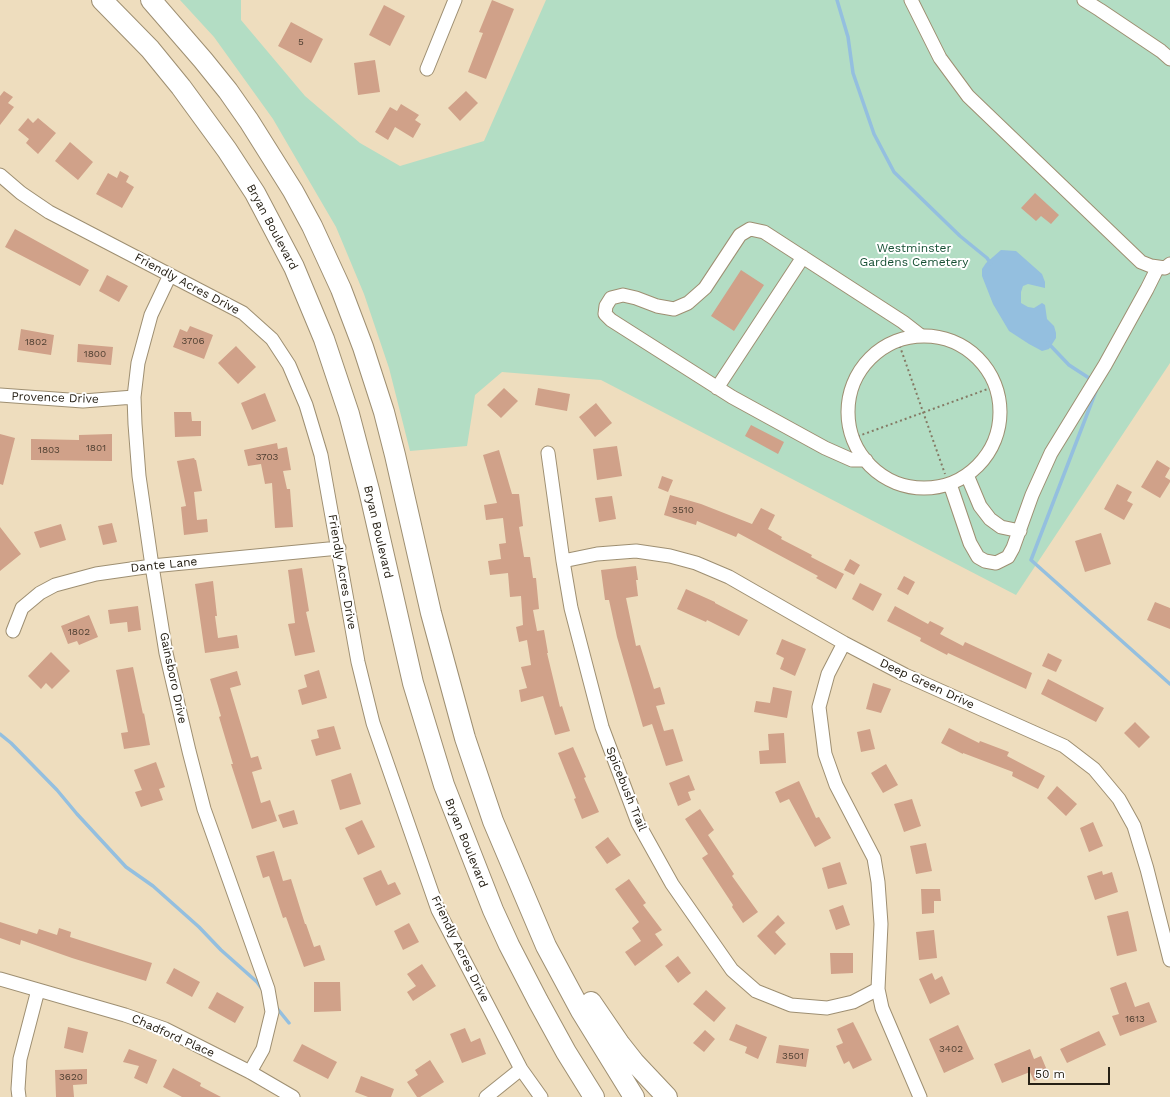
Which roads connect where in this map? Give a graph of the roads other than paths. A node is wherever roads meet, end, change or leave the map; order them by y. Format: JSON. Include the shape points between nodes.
{"nodes":[{"id":1,"x":102,"y":0,"type":"edge"},
{"id":2,"x":150,"y":0,"type":"edge"},
{"id":3,"x":454,"y":0,"type":"edge"},
{"id":4,"x":911,"y":0,"type":"edge"},
{"id":5,"x":1084,"y":0,"type":"edge"},
{"id":6,"x":1170,"y":59,"type":"edge"},
{"id":7,"x":427,"y":69,"type":"dead end"},
{"id":8,"x":0,"y":175,"type":"edge"},
{"id":9,"x":803,"y":257,"type":"junction"},
{"id":10,"x":1164,"y":266,"type":"edge"},
{"id":11,"x":170,"y":275,"type":"junction"},
{"id":12,"x":921,"y":336,"type":"junction"},
{"id":13,"x":717,"y":388,"type":"junction"},
{"id":14,"x":0,"y":395,"type":"edge"},
{"id":15,"x":134,"y":398,"type":"junction"},
{"id":16,"x":548,"y":453,"type":"dead end"},
{"id":17,"x":866,"y":460,"type":"junction"},
{"id":18,"x":966,"y":475,"type":"junction"},
{"id":19,"x":950,"y":484,"type":"junction"},
{"id":20,"x":1020,"y":531,"type":"junction"},
{"id":21,"x":339,"y":548,"type":"junction"},
{"id":22,"x":563,"y":561,"type":"junction"},
{"id":23,"x":152,"y":566,"type":"junction"},
{"id":24,"x":13,"y":631,"type":"dead end"},
{"id":25,"x":844,"y":643,"type":"junction"},
{"id":26,"x":505,"y":852,"type":"junction"},
{"id":27,"x":1170,"y":960,"type":"edge"},
{"id":28,"x":0,"y":979,"type":"edge"},
{"id":29,"x":878,"y":989,"type":"junction"},
{"id":30,"x":38,"y":990,"type":"junction"},
{"id":31,"x":521,"y":1069,"type":"junction"},
{"id":32,"x":250,"y":1072,"type":"junction"},
{"id":33,"x":19,"y":1097,"type":"edge"},
{"id":34,"x":293,"y":1097,"type":"edge"},
{"id":35,"x":486,"y":1097,"type":"edge"},
{"id":36,"x":541,"y":1097,"type":"edge"},
{"id":37,"x":594,"y":1097,"type":"edge"},
{"id":38,"x":634,"y":1097,"type":"edge"},
{"id":39,"x":667,"y":1097,"type":"edge"},
{"id":40,"x":920,"y":1097,"type":"edge"}],
"edges":[{"from":1,"to":37,"type":"highway","name":"Bryan Boulevard","via":[[181,87],[227,150],[255,193],[294,267],[324,339],[349,414],[413,683],[444,785],[493,910],[538,1001]]},
{"from":2,"to":26,"type":"highway","via":[[204,60],[249,121],[293,191],[341,288],[364,347],[384,412],[431,613],[465,738]]},
{"from":3,"to":7,"type":"street"},
{"from":4,"to":10,"type":"street","via":[[940,58],[968,96],[1140,262],[1151,266]]},
{"from":5,"to":6,"type":"street"},
{"from":8,"to":11,"type":"street","name":"Friendly Acres Drive","via":[[49,212]]},
{"from":9,"to":12,"type":"street"},
{"from":9,"to":13,"type":"street"},
{"from":9,"to":13,"type":"street","via":[[764,232],[750,229],[740,235],[705,288],[688,303],[674,309],[623,295],[612,298],[606,306],[605,314],[611,320]]},
{"from":10,"to":20,"type":"street","via":[[1147,289],[1105,365],[1051,453],[1032,495]]},
{"from":11,"to":15,"type":"street","name":"Gainsboro Drive","via":[[151,315],[138,363]]},
{"from":11,"to":21,"type":"street","name":"Friendly Acres Drive","via":[[243,313],[272,340],[289,365],[306,406],[321,455]]},
{"from":12,"to":17,"type":"street","via":[[898,341],[873,355],[856,376],[848,401],[849,427],[858,452]]},
{"from":12,"to":18,"type":"street","via":[[945,339],[966,349],[984,365],[996,386],[1000,410],[998,434],[988,455]]},
{"from":13,"to":17,"type":"street","via":[[825,448],[852,460]]},
{"from":14,"to":15,"type":"street","name":"Provence Drive","via":[[83,401]]},
{"from":15,"to":23,"type":"street","name":"Gainsboro Drive","via":[[139,476]]},
{"from":16,"to":22,"type":"street","name":"Spicebush Trail"},
{"from":17,"to":19,"type":"street","via":[[876,471],[898,484],[924,489]]},
{"from":18,"to":19,"type":"street"},
{"from":18,"to":20,"type":"street","via":[[980,506],[990,519],[1001,527]]},
{"from":19,"to":20,"type":"street","via":[[970,543],[978,557],[985,562],[996,563],[1008,557]]},
{"from":21,"to":23,"type":"street","name":"Dante Lane"},
{"from":21,"to":31,"type":"street","name":"Friendly Acres Drive","via":[[358,662],[373,723],[438,910]]},
{"from":22,"to":25,"type":"street","name":"Deep Green Drive","via":[[597,554],[636,551],[696,563],[729,577]]},
{"from":22,"to":29,"type":"street","name":"Spicebush Trail","via":[[571,608],[602,727],[638,823],[672,884],[732,970],[756,991],[791,1005],[827,1008],[853,1002]]},
{"from":23,"to":24,"type":"street","name":"Dante Lane","via":[[96,574],[55,585],[40,593],[22,608]]},
{"from":23,"to":32,"type":"street","name":"Gainsboro Drive","via":[[166,653],[204,809],[268,989],[272,1012],[263,1049]]},
{"from":25,"to":27,"type":"street","name":"Deep Green Drive","via":[[905,675],[1064,746],[1094,769],[1119,799],[1134,826]]},
{"from":25,"to":29,"type":"street","via":[[828,674],[819,707],[825,754],[836,785],[874,858],[881,924]]},
{"from":26,"to":38,"type":"highway","via":[[546,946],[581,1011]]},
{"from":26,"to":39,"type":"highway","via":[[533,894],[560,952],[601,1018],[634,1062]]},
{"from":28,"to":30,"type":"street","name":"Chadford Place"},
{"from":29,"to":40,"type":"street","via":[[882,1008]]},
{"from":30,"to":32,"type":"street","name":"Chadford Place","via":[[125,1015],[165,1030]]},
{"from":30,"to":33,"type":"street","via":[[20,1059]]},
{"from":31,"to":35,"type":"street"},
{"from":31,"to":36,"type":"street","name":"Friendly Acres Drive"},
{"from":32,"to":34,"type":"street","name":"Chadford Place"}]}
